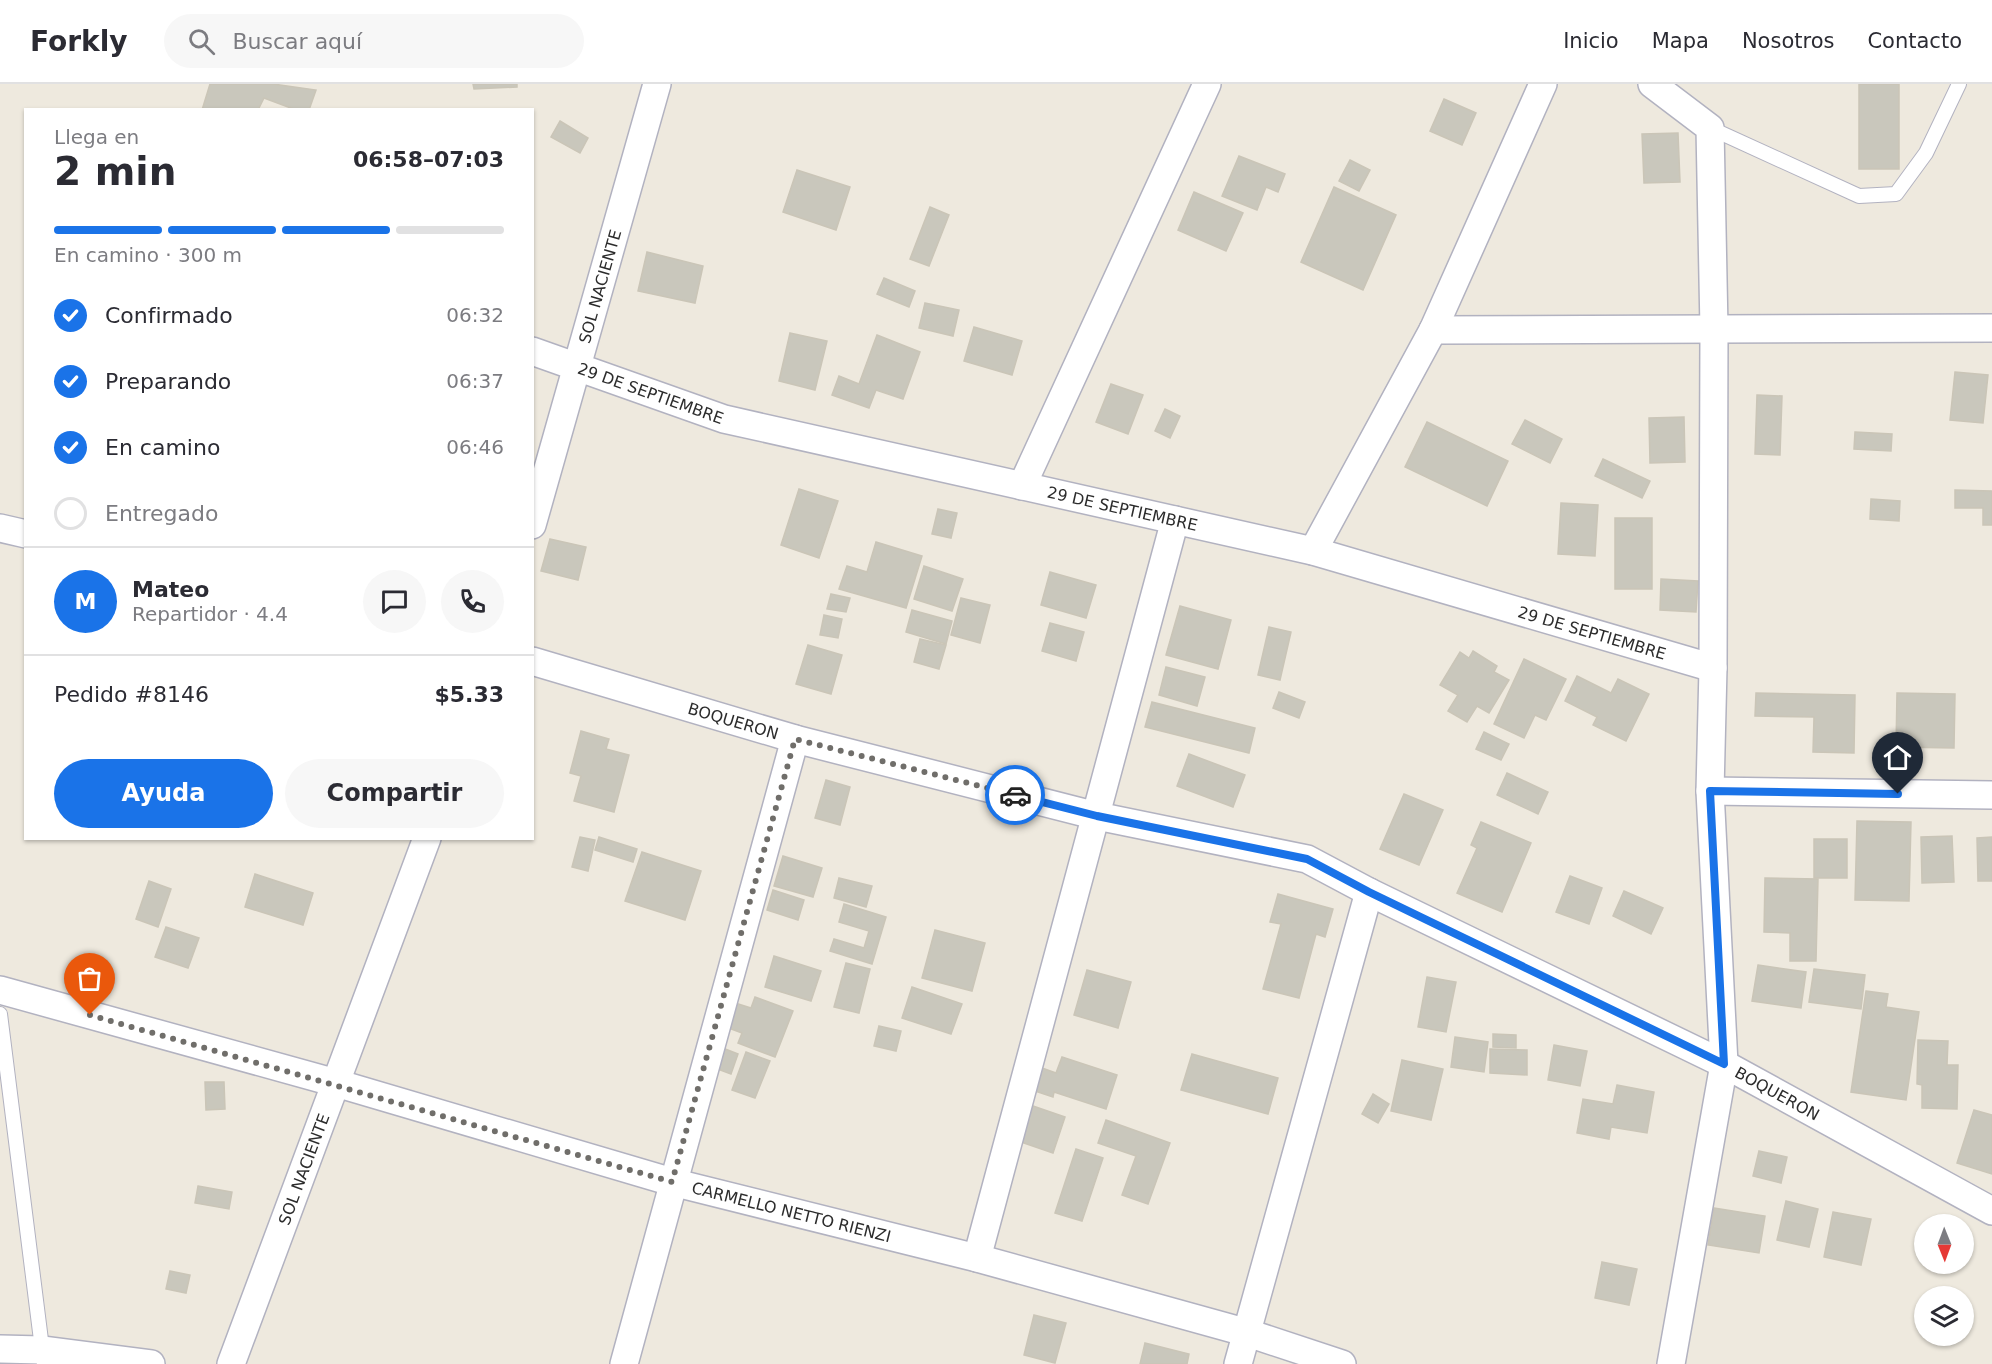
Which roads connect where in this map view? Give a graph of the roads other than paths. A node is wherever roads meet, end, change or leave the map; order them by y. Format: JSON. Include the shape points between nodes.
{"nodes":[{"id":1,"x":657,"y":84,"type":"edge"},
{"id":2,"x":1207,"y":84,"type":"edge"},
{"id":3,"x":1543,"y":84,"type":"edge"},
{"id":4,"x":1652,"y":84,"type":"edge"},
{"id":5,"x":1959,"y":84,"type":"edge"},
{"id":6,"x":1710,"y":128,"type":"junction"},
{"id":7,"x":1992,"y":328,"type":"edge"},
{"id":8,"x":1714,"y":329,"type":"junction"},
{"id":9,"x":1433,"y":330,"type":"junction"},
{"id":10,"x":534,"y":352,"type":"edge"},
{"id":11,"x":578,"y":368,"type":"junction"},
{"id":12,"x":1022,"y":486,"type":"junction"},
{"id":13,"x":534,"y":518,"type":"edge"},
{"id":14,"x":1175,"y":520,"type":"junction"},
{"id":15,"x":0,"y":528,"type":"edge"},
{"id":16,"x":24,"y":534,"type":"edge"},
{"id":17,"x":1313,"y":551,"type":"junction"},
{"id":18,"x":534,"y":662,"type":"edge"},
{"id":19,"x":1713,"y":668,"type":"junction"},
{"id":20,"x":795,"y":739,"type":"junction"},
{"id":21,"x":1710,"y":791,"type":"junction"},
{"id":22,"x":1992,"y":795,"type":"edge"},
{"id":23,"x":1097,"y":816,"type":"junction"},
{"id":24,"x":426,"y":840,"type":"edge"},
{"id":25,"x":1369,"y":892,"type":"junction"},
{"id":26,"x":0,"y":990,"type":"edge"},
{"id":27,"x":0,"y":1014,"type":"edge"},
{"id":28,"x":1724,"y":1064,"type":"junction"},
{"id":29,"x":336,"y":1083,"type":"junction"},
{"id":30,"x":672,"y":1182,"type":"junction"},
{"id":31,"x":1992,"y":1211,"type":"edge"},
{"id":32,"x":977,"y":1258,"type":"junction"},
{"id":33,"x":1248,"y":1333,"type":"junction"},
{"id":34,"x":0,"y":1349,"type":"edge"},
{"id":35,"x":43,"y":1357,"type":"edge"},
{"id":36,"x":151,"y":1364,"type":"edge"},
{"id":37,"x":231,"y":1364,"type":"edge"},
{"id":38,"x":624,"y":1364,"type":"edge"},
{"id":39,"x":1238,"y":1364,"type":"edge"},
{"id":40,"x":1342,"y":1364,"type":"edge"},
{"id":41,"x":1671,"y":1364,"type":"edge"}],
"edges":[{"from":1,"to":11,"type":"street","name":"SOL NACIENTE"},
{"from":2,"to":12,"type":"street"},
{"from":3,"to":9,"type":"street"},
{"from":4,"to":6,"type":"street"},
{"from":5,"to":6,"type":"lane","via":[[1926,153],[1896,194],[1859,196]]},
{"from":6,"to":8,"type":"street"},
{"from":7,"to":8,"type":"street"},
{"from":8,"to":9,"type":"street"},
{"from":8,"to":19,"type":"street"},
{"from":9,"to":17,"type":"street"},
{"from":10,"to":11,"type":"street","name":"29 DE SEPTIEMBRE"},
{"from":11,"to":12,"type":"street","name":"29 DE SEPTIEMBRE","via":[[724,419]]},
{"from":11,"to":13,"type":"street","name":"SOL NACIENTE"},
{"from":12,"to":14,"type":"street","name":"29 DE SEPTIEMBRE"},
{"from":14,"to":17,"type":"street","name":"29 DE SEPTIEMBRE"},
{"from":14,"to":23,"type":"street"},
{"from":15,"to":16,"type":"street"},
{"from":17,"to":19,"type":"street","name":"29 DE SEPTIEMBRE"},
{"from":18,"to":20,"type":"street","name":"BOQUERON"},
{"from":19,"to":21,"type":"street"},
{"from":20,"to":23,"type":"street","name":"BOQUERON"},
{"from":20,"to":30,"type":"street"},
{"from":21,"to":22,"type":"street"},
{"from":21,"to":28,"type":"street"},
{"from":23,"to":25,"type":"street","name":"BOQUERON","via":[[1307,859]]},
{"from":23,"to":32,"type":"street"},
{"from":24,"to":29,"type":"street","name":"SOL NACIENTE"},
{"from":25,"to":28,"type":"street","name":"BOQUERON"},
{"from":25,"to":33,"type":"street"},
{"from":26,"to":29,"type":"street","name":"CARMELLO NETTO RIENZI"},
{"from":27,"to":35,"type":"lane"},
{"from":28,"to":31,"type":"street","name":"BOQUERON"},
{"from":28,"to":41,"type":"street"},
{"from":29,"to":30,"type":"street","name":"CARMELLO NETTO RIENZI"},
{"from":29,"to":37,"type":"street","name":"SOL NACIENTE"},
{"from":30,"to":32,"type":"street","name":"CARMELLO NETTO RIENZI"},
{"from":30,"to":38,"type":"street"},
{"from":32,"to":33,"type":"street","name":"CARMELLO NETTO RIENZI"},
{"from":33,"to":39,"type":"street"},
{"from":33,"to":40,"type":"street","name":"CARMELLO NETTO RIENZI"},
{"from":34,"to":35,"type":"street"},
{"from":35,"to":36,"type":"street"}]}
